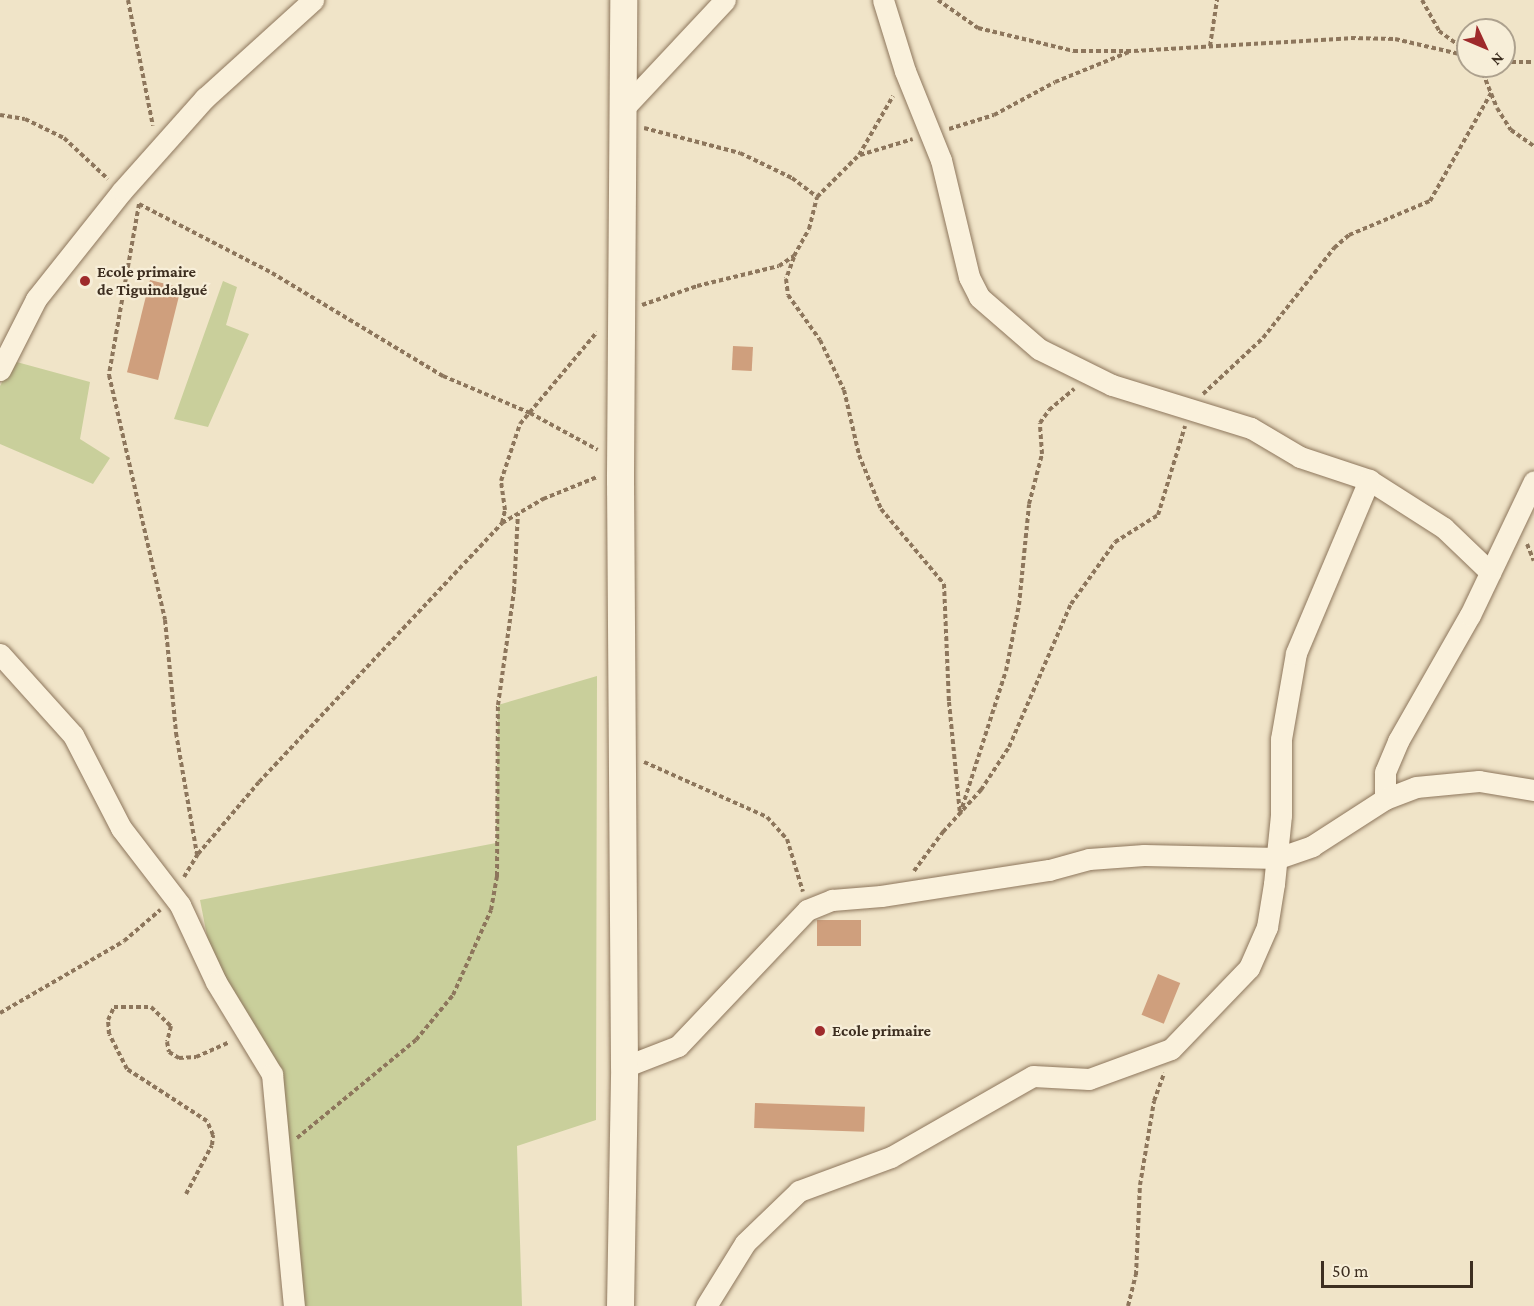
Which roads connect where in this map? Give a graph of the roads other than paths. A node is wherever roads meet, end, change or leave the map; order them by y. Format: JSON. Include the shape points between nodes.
{"nodes":[{"id":1,"x":314,"y":0,"type":"edge"},
{"id":2,"x":623,"y":0,"type":"edge"},
{"id":3,"x":725,"y":0,"type":"edge"},
{"id":4,"x":883,"y":0,"type":"edge"},
{"id":5,"x":623,"y":116,"type":"junction"},
{"id":6,"x":0,"y":370,"type":"edge"},
{"id":7,"x":1369,"y":480,"type":"junction"},
{"id":8,"x":1534,"y":481,"type":"edge"},
{"id":9,"x":1490,"y":572,"type":"junction"},
{"id":10,"x":0,"y":654,"type":"edge"},
{"id":11,"x":1534,"y":790,"type":"edge"},
{"id":12,"x":1385,"y":799,"type":"junction"},
{"id":13,"x":1278,"y":858,"type":"junction"},
{"id":14,"x":624,"y":1067,"type":"junction"},
{"id":15,"x":294,"y":1306,"type":"edge"},
{"id":16,"x":620,"y":1306,"type":"edge"},
{"id":17,"x":706,"y":1306,"type":"edge"}],
"edges":[{"from":1,"to":6,"type":"street","via":[[205,98],[130,197],[36,299]]},
{"from":2,"to":5,"type":"street"},
{"from":3,"to":5,"type":"street"},
{"from":4,"to":7,"type":"street","via":[[905,71],[941,160],[969,277],[979,297],[1039,349],[1092,375],[1251,428],[1300,457]]},
{"from":5,"to":14,"type":"street","via":[[620,462]]},
{"from":7,"to":9,"type":"street","via":[[1444,528]]},
{"from":7,"to":13,"type":"street","via":[[1296,653],[1281,739]]},
{"from":8,"to":9,"type":"street"},
{"from":9,"to":12,"type":"street","via":[[1394,750],[1385,772]]},
{"from":10,"to":15,"type":"street","via":[[73,735],[121,828],[172,896],[216,982],[272,1074]]},
{"from":11,"to":12,"type":"street","via":[[1479,781],[1451,782],[1416,787]]},
{"from":12,"to":13,"type":"street","via":[[1312,846]]},
{"from":13,"to":14,"type":"street","via":[[1144,855],[1089,859],[1049,870],[832,900],[807,910],[678,1046]]},
{"from":13,"to":17,"type":"street","via":[[1267,927],[1249,968],[1172,1049],[1089,1079],[1033,1076],[891,1157],[799,1191],[745,1243]]},
{"from":14,"to":16,"type":"street"}]}
